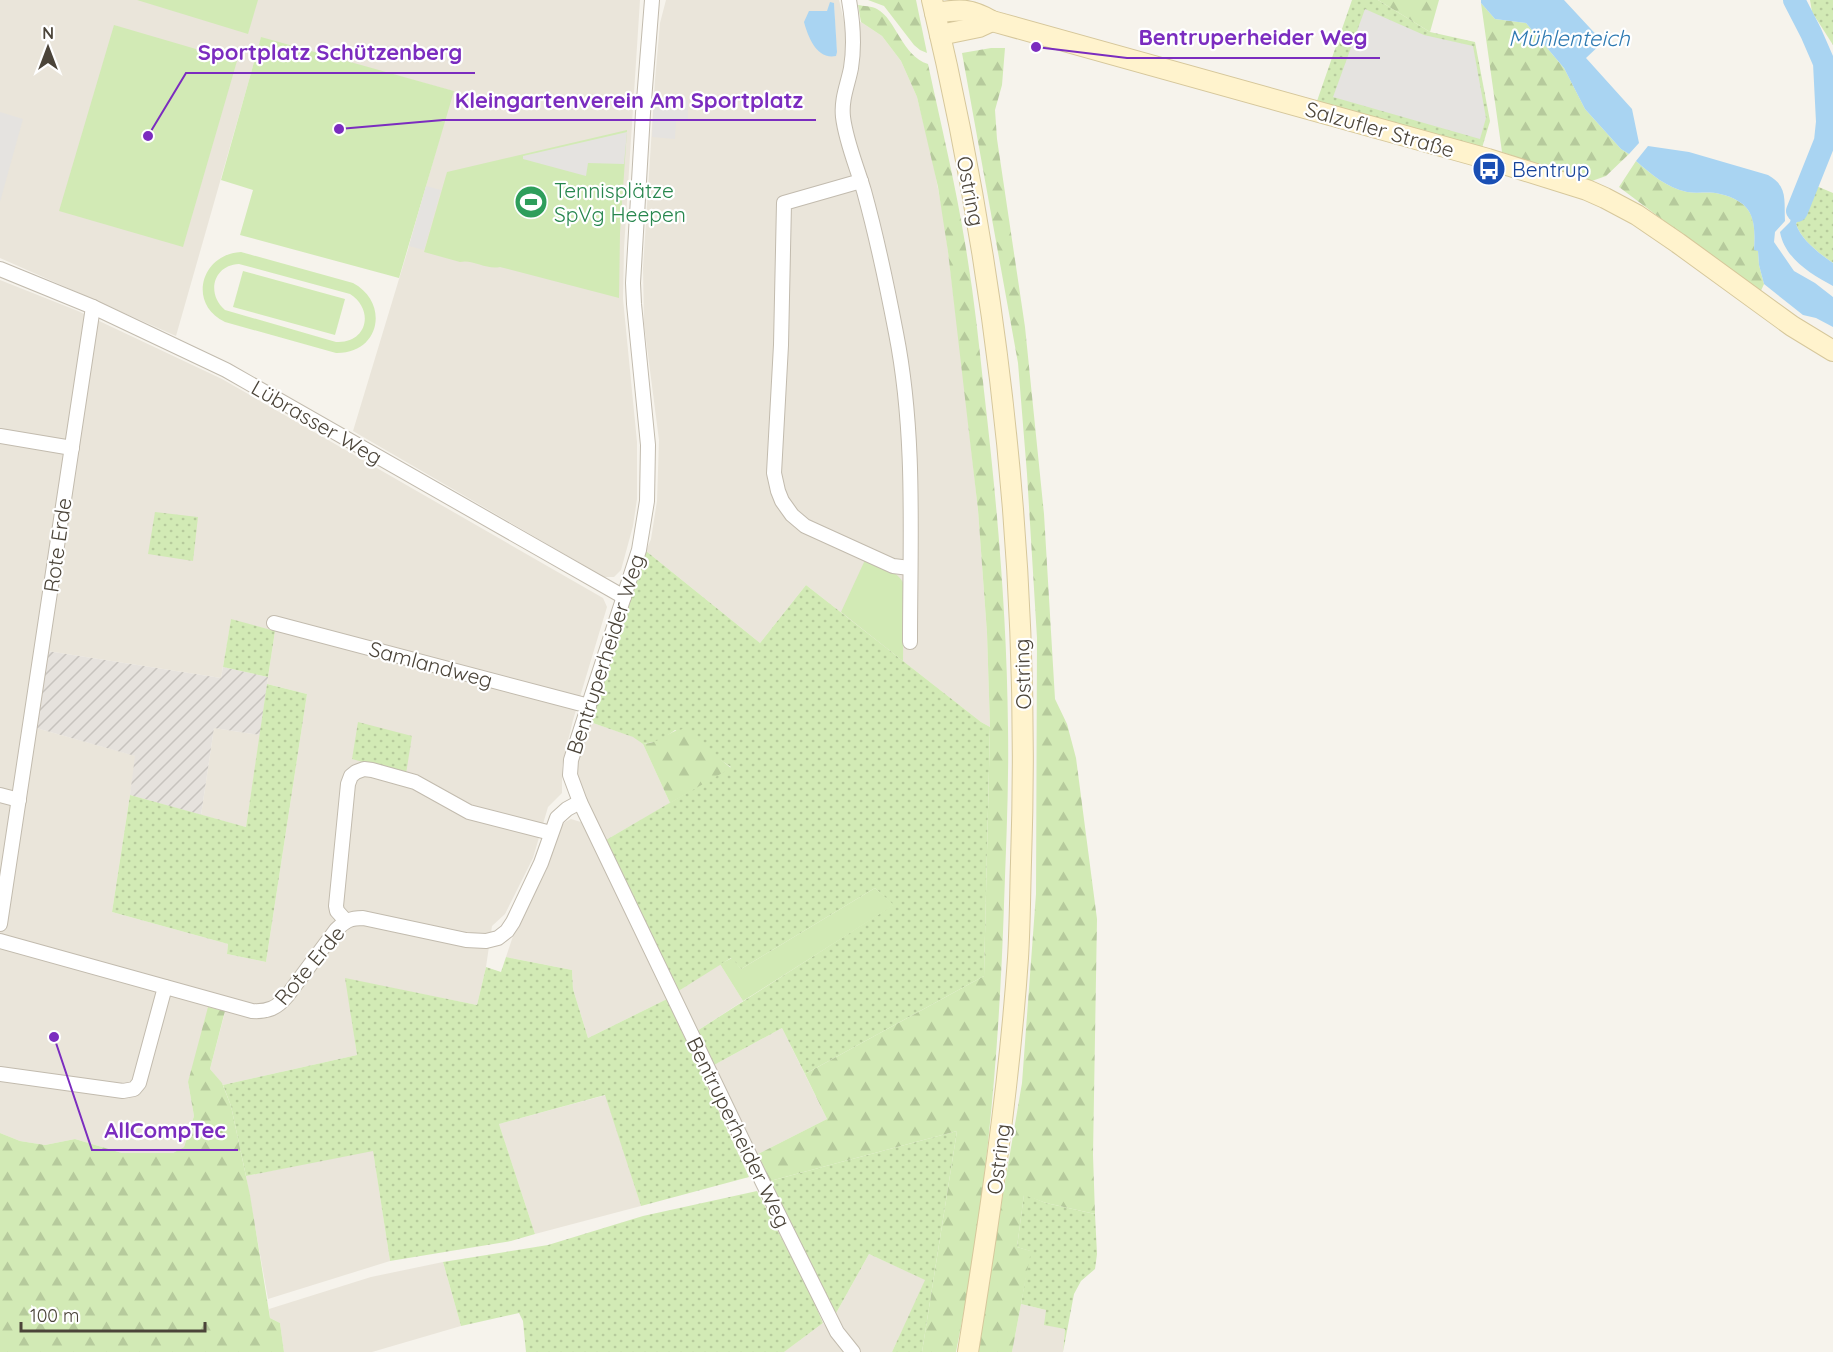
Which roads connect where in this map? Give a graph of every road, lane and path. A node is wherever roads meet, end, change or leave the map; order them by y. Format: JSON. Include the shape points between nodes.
{"nodes":[{"id":1,"x":652,"y":0,"type":"edge"},
{"id":2,"x":849,"y":0,"type":"edge"},
{"id":3,"x":933,"y":6,"type":"edge"},
{"id":4,"x":992,"y":21,"type":"junction"},
{"id":5,"x":940,"y":35,"type":"junction"},
{"id":6,"x":861,"y":181,"type":"junction"},
{"id":7,"x":0,"y":269,"type":"edge"},
{"id":8,"x":93,"y":307,"type":"junction"},
{"id":9,"x":1833,"y":351,"type":"edge"},
{"id":10,"x":0,"y":436,"type":"edge"},
{"id":11,"x":72,"y":448,"type":"junction"},
{"id":12,"x":910,"y":567,"type":"junction"},
{"id":13,"x":624,"y":597,"type":"junction"},
{"id":14,"x":274,"y":623,"type":"dead end"},
{"id":15,"x":910,"y":642,"type":"dead end"},
{"id":16,"x":589,"y":706,"type":"junction"},
{"id":17,"x":0,"y":795,"type":"edge"},
{"id":18,"x":19,"y":800,"type":"junction"},
{"id":19,"x":580,"y":802,"type":"junction"},
{"id":20,"x":551,"y":833,"type":"junction"},
{"id":21,"x":346,"y":921,"type":"junction"},
{"id":22,"x":0,"y":924,"type":"edge"},
{"id":23,"x":0,"y":941,"type":"edge"},
{"id":24,"x":165,"y":987,"type":"junction"},
{"id":25,"x":0,"y":1074,"type":"edge"},
{"id":26,"x":853,"y":1352,"type":"edge"},
{"id":27,"x":968,"y":1352,"type":"edge"}],
"edges":[{"from":1,"to":13,"type":"street","name":"Bentruperheider Weg","via":[[633,283],[648,445],[648,492],[639,550]]},
{"from":2,"to":6,"type":"street","via":[[854,41],[842,104]]},
{"from":3,"to":4,"type":"main road","name":"Salzufler Straße","via":[[977,12]]},
{"from":3,"to":5,"type":"main road","name":"Ostring"},
{"from":4,"to":5,"type":"main road"},
{"from":4,"to":9,"type":"main road","name":"Salzufler Straße","via":[[1587,190],[1645,221]]},
{"from":5,"to":27,"type":"main road","name":"Ostring","via":[[990,306],[1018,567],[1022,672],[1024,783],[1018,957],[993,1199]]},
{"from":6,"to":12,"type":"street","via":[[901,362],[911,481]]},
{"from":6,"to":12,"type":"street","via":[[784,203],[775,480],[786,507],[805,526],[893,566]]},
{"from":7,"to":8,"type":"street","name":"Lübrasser Weg"},
{"from":8,"to":11,"type":"street","name":"Rote Erde"},
{"from":8,"to":13,"type":"street","name":"Lübrasser Weg","via":[[234,375]]},
{"from":10,"to":11,"type":"street"},
{"from":11,"to":18,"type":"street","name":"Rote Erde"},
{"from":12,"to":15,"type":"street"},
{"from":13,"to":16,"type":"street","name":"Bentruperheider Weg"},
{"from":14,"to":16,"type":"street","name":"Samlandweg"},
{"from":16,"to":19,"type":"street","name":"Bentruperheider Weg","via":[[569,767]]},
{"from":17,"to":18,"type":"street"},
{"from":18,"to":22,"type":"street","name":"Rote Erde"},
{"from":19,"to":20,"type":"street","name":"Rote Erde","via":[[562,812]]},
{"from":19,"to":26,"type":"street","name":"Bentruperheider Weg","via":[[832,1322]]},
{"from":20,"to":21,"type":"street","name":"Rote Erde","via":[[513,922],[498,938],[466,940],[363,918]]},
{"from":20,"to":21,"type":"street","via":[[469,812],[415,782],[372,770],[356,772],[348,784],[336,906]]},
{"from":21,"to":24,"type":"street","name":"Rote Erde","via":[[273,1009],[252,1011]]},
{"from":23,"to":24,"type":"street","name":"Rote Erde"},
{"from":24,"to":25,"type":"street","via":[[139,1083],[134,1089],[123,1091]]}]}
